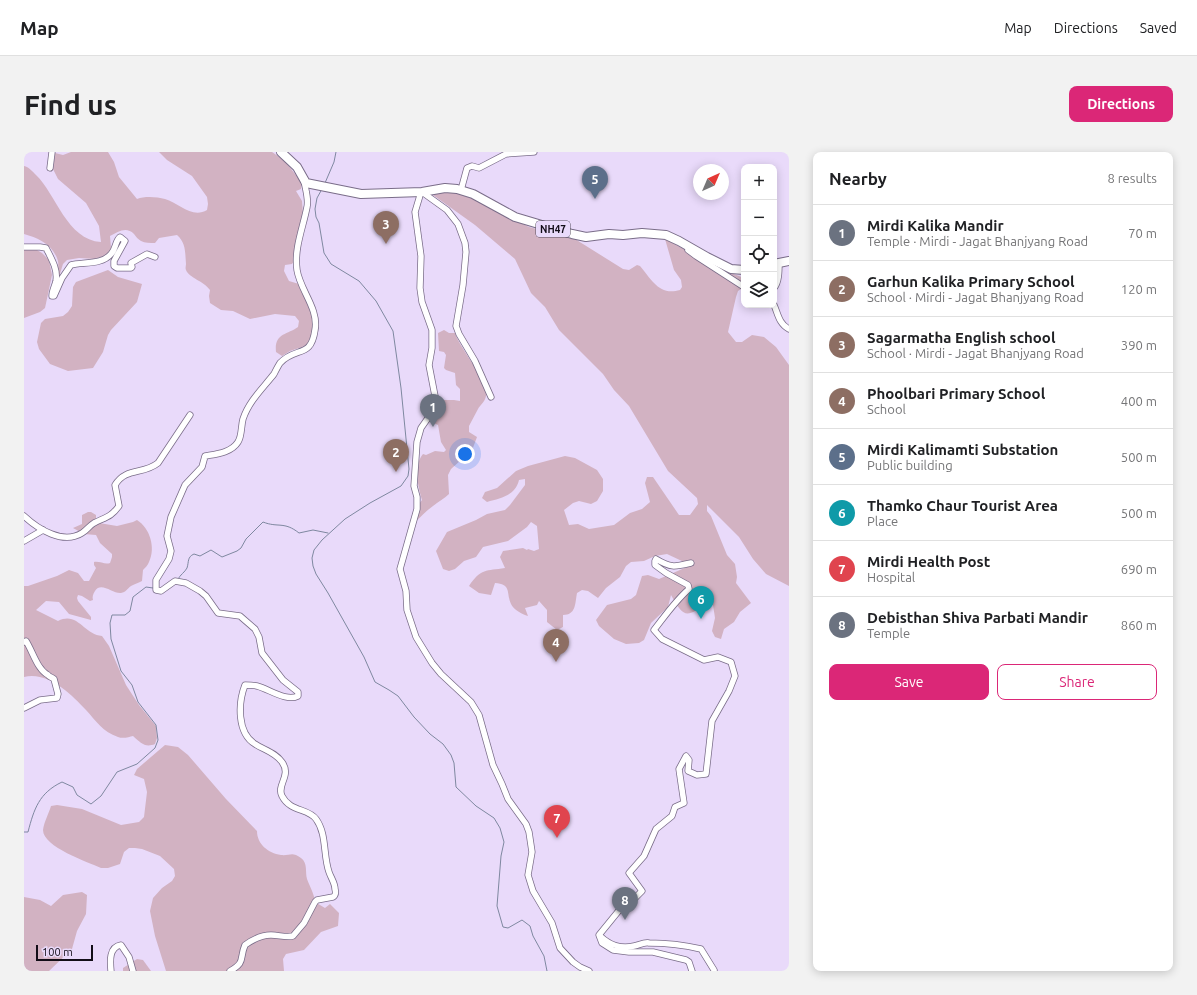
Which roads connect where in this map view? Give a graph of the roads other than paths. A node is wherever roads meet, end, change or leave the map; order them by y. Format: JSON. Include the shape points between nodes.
{"nodes":[{"id":1,"x":52,"y":152,"type":"edge"},
{"id":2,"x":280,"y":152,"type":"edge"},
{"id":3,"x":534,"y":152,"type":"edge"},
{"id":4,"x":50,"y":168,"type":"dead end"},
{"id":5,"x":305,"y":181,"type":"junction"},
{"id":6,"x":461,"y":190,"type":"junction"},
{"id":7,"x":422,"y":192,"type":"junction"},
{"id":8,"x":680,"y":241,"type":"junction"},
{"id":9,"x":24,"y":248,"type":"edge"},
{"id":10,"x":155,"y":257,"type":"dead end"},
{"id":11,"x":789,"y":262,"type":"edge"},
{"id":12,"x":777,"y":263,"type":"edge"},
{"id":13,"x":741,"y":270,"type":"edge"},
{"id":14,"x":741,"y":285,"type":"edge"},
{"id":15,"x":775,"y":308,"type":"edge"},
{"id":16,"x":789,"y":329,"type":"edge"},
{"id":17,"x":491,"y":397,"type":"dead end"},
{"id":18,"x":190,"y":415,"type":"dead end"},
{"id":19,"x":24,"y":516,"type":"edge"},
{"id":20,"x":43,"y":530,"type":"junction"},
{"id":21,"x":24,"y":541,"type":"edge"},
{"id":22,"x":691,"y":563,"type":"dead end"},
{"id":23,"x":24,"y":642,"type":"edge"},
{"id":24,"x":24,"y":708,"type":"edge"},
{"id":25,"x":599,"y":935,"type":"junction"},
{"id":26,"x":714,"y":970,"type":"dead end"},
{"id":27,"x":111,"y":971,"type":"edge"},
{"id":28,"x":133,"y":971,"type":"edge"},
{"id":29,"x":230,"y":971,"type":"edge"},
{"id":30,"x":589,"y":971,"type":"edge"},
{"id":31,"x":692,"y":971,"type":"edge"}],
"edges":[{"from":1,"to":4,"type":"street"},
{"from":2,"to":5,"type":"highway","via":[[297,167]]},
{"from":3,"to":6,"type":"street","via":[[506,154],[479,168],[467,168]]},
{"from":5,"to":7,"type":"highway","number":"NH47","via":[[362,194]]},
{"from":5,"to":29,"type":"street","via":[[308,206],[296,259],[297,271],[315,319],[312,344],[307,349],[287,356],[254,398],[243,418],[239,442],[226,451],[205,456],[202,467],[185,485],[171,517],[167,536],[171,551],[169,559],[156,580],[156,590],[161,591],[176,581],[186,584],[206,596],[218,612],[240,616],[258,633],[260,648],[266,658],[283,680],[298,692],[298,696],[293,698],[271,693],[256,685],[244,685],[240,703],[242,725],[247,738],[273,753],[284,764],[285,779],[280,791],[285,801],[316,818],[322,829],[335,895],[334,898],[317,900],[293,936],[270,935],[245,945],[238,966]]},
{"from":6,"to":7,"type":"highway","number":"NH47","via":[[445,188]]},
{"from":6,"to":8,"type":"highway","number":"NH47","via":[[515,217],[572,234],[586,237],[642,233],[666,235]]},
{"from":7,"to":17,"type":"street","via":[[447,210],[458,224],[465,243],[463,285],[456,326]]},
{"from":7,"to":30,"type":"street","via":[[415,212],[421,256],[422,302],[432,330],[429,365],[435,396],[417,442],[414,486],[417,509],[400,569],[406,591],[407,610],[416,637],[428,657],[441,674],[471,702],[479,715],[494,765],[508,799],[528,829],[532,852],[528,875],[533,891],[552,923],[560,948],[573,962]]},
{"from":8,"to":13,"type":"highway","number":"NH47","via":[[731,269]]},
{"from":8,"to":14,"type":"street","via":[[696,256]]},
{"from":9,"to":10,"type":"street","via":[[46,248],[56,270],[52,296],[71,264],[94,262],[109,256],[120,237],[125,241],[114,261],[114,266],[131,268],[131,263],[147,254]]},
{"from":11,"to":12,"type":"highway"},
{"from":15,"to":16,"type":"street","via":[[784,327]]},
{"from":18,"to":20,"type":"street","via":[[153,468],[130,472],[119,478],[115,485],[119,506],[113,515],[73,536],[64,537]]},
{"from":19,"to":20,"type":"street"},
{"from":20,"to":21,"type":"street"},
{"from":22,"to":25,"type":"street","via":[[668,566],[656,559],[655,565],[688,585],[689,589],[654,630],[662,639],[704,660],[718,657],[731,662],[735,676],[712,721],[706,774],[697,775],[688,771],[689,760],[686,756],[679,769],[684,804],[675,807],[672,816],[656,829],[644,856],[629,873],[642,891],[621,908]]},
{"from":23,"to":24,"type":"street","via":[[26,641],[47,675],[54,679],[58,694],[57,698],[40,700]]},
{"from":25,"to":26,"type":"street","via":[[619,947],[647,942],[701,949]]},
{"from":25,"to":31,"type":"street","via":[[602,944],[613,950],[653,952],[679,958],[689,962]]},
{"from":27,"to":28,"type":"street","via":[[110,959],[113,949],[121,945],[129,957]]}]}
